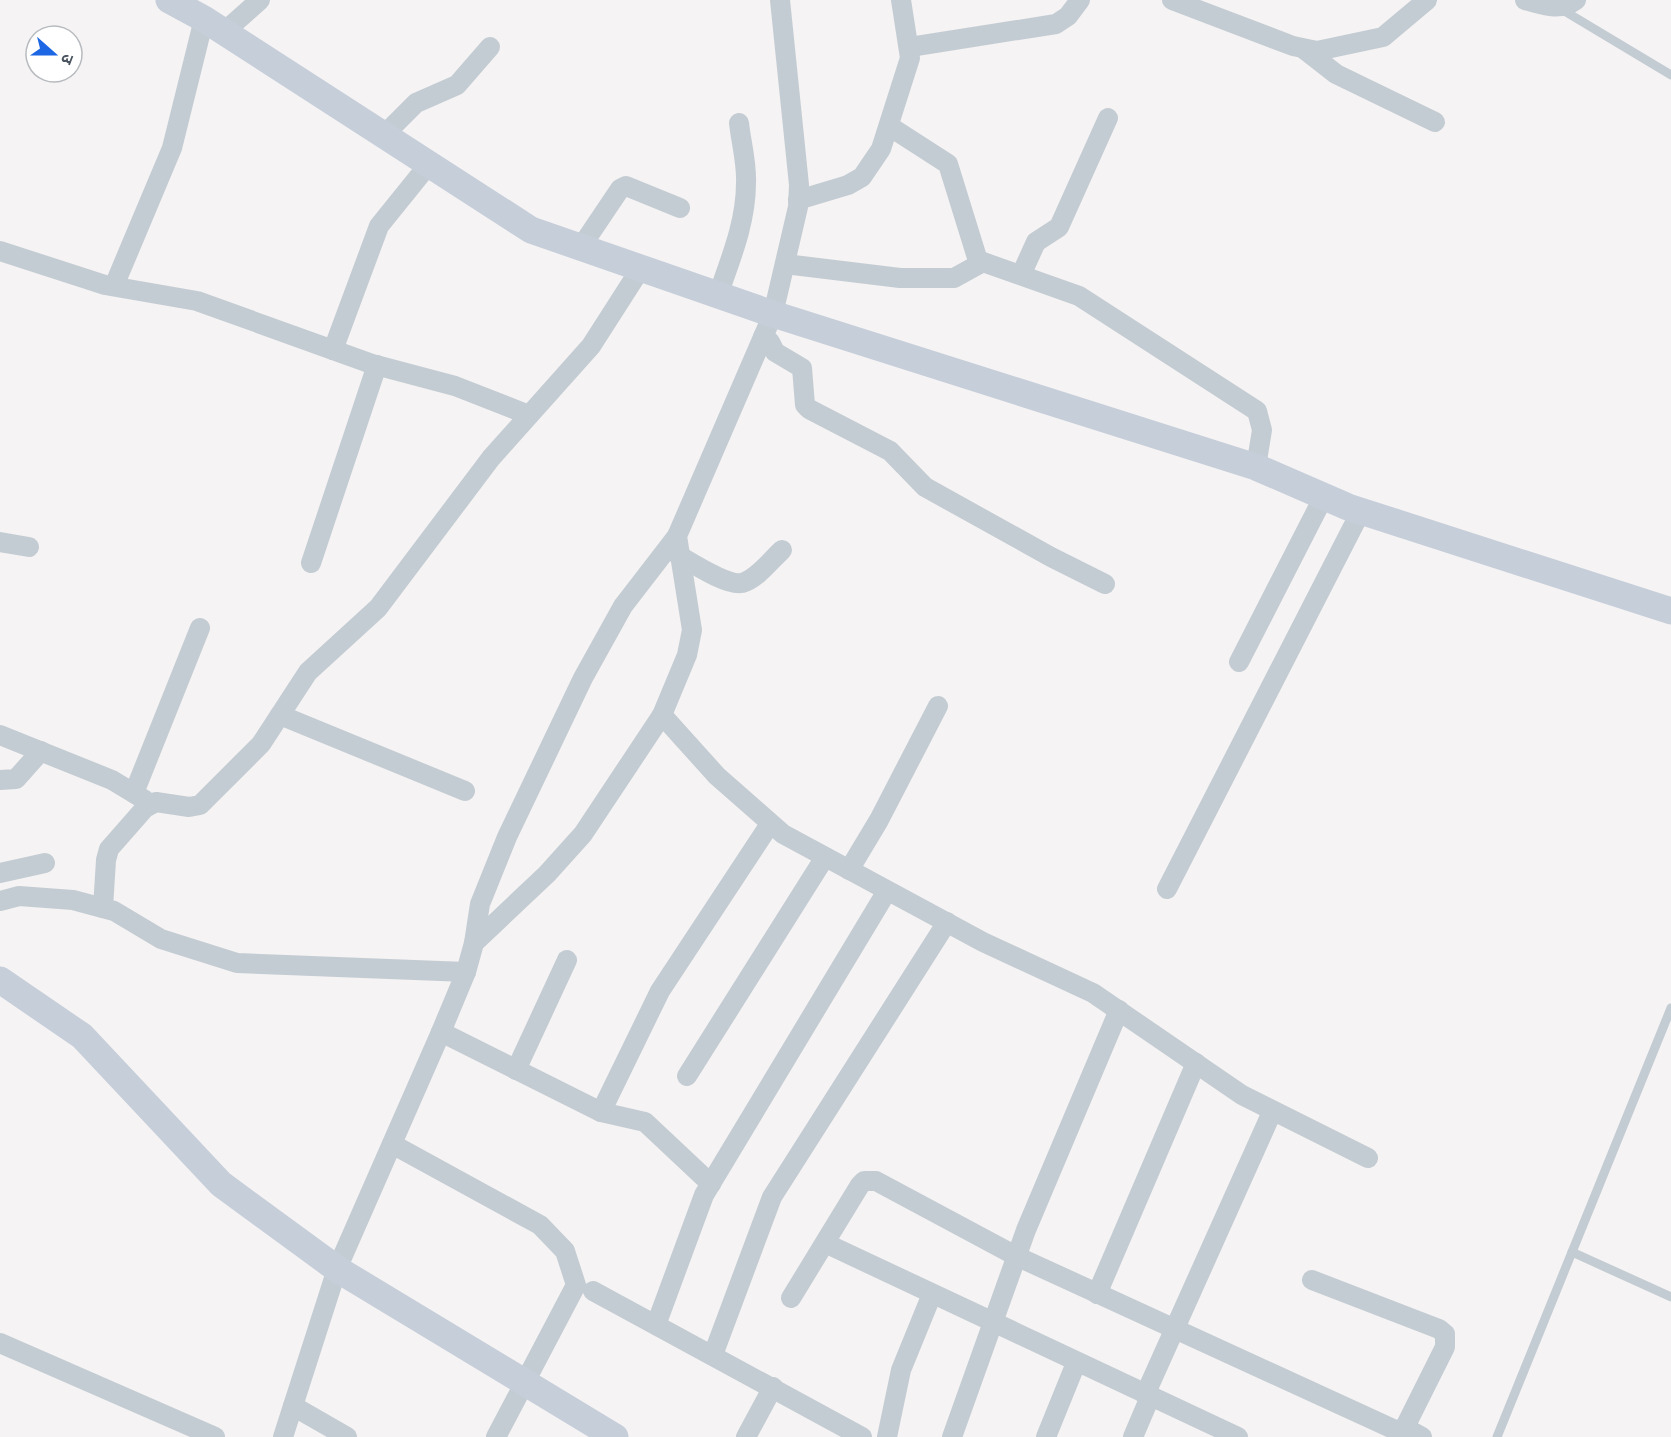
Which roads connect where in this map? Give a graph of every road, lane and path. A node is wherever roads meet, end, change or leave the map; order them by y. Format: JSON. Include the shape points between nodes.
{"nodes":[{"id":1,"x":169,"y":0,"type":"edge"},
{"id":2,"x":260,"y":0,"type":"edge"},
{"id":3,"x":780,"y":0,"type":"edge"},
{"id":4,"x":901,"y":0,"type":"edge"},
{"id":5,"x":1080,"y":0,"type":"edge"},
{"id":6,"x":1173,"y":0,"type":"edge"},
{"id":7,"x":1427,"y":0,"type":"edge"},
{"id":8,"x":1525,"y":0,"type":"edge"},
{"id":9,"x":1567,"y":4,"type":"edge"},
{"id":10,"x":214,"y":26,"type":"junction"},
{"id":11,"x":910,"y":47,"type":"junction"},
{"id":12,"x":490,"y":48,"type":"dead end"},
{"id":13,"x":1304,"y":49,"type":"junction"},
{"id":14,"x":1671,"y":75,"type":"edge"},
{"id":15,"x":1108,"y":118,"type":"dead end"},
{"id":16,"x":1436,"y":122,"type":"dead end"},
{"id":17,"x":739,"y":123,"type":"dead end"},
{"id":18,"x":889,"y":126,"type":"junction"},
{"id":19,"x":384,"y":135,"type":"junction"},
{"id":20,"x":429,"y":164,"type":"junction"},
{"id":21,"x":798,"y":200,"type":"junction"},
{"id":22,"x":680,"y":208,"type":"dead end"},
{"id":23,"x":581,"y":247,"type":"junction"},
{"id":24,"x":0,"y":251,"type":"edge"},
{"id":25,"x":785,"y":264,"type":"junction"},
{"id":26,"x":979,"y":264,"type":"junction"},
{"id":27,"x":641,"y":268,"type":"junction"},
{"id":28,"x":1021,"y":275,"type":"junction"},
{"id":29,"x":114,"y":286,"type":"junction"},
{"id":30,"x":718,"y":295,"type":"junction"},
{"id":31,"x":768,"y":326,"type":"junction"},
{"id":32,"x":333,"y":350,"type":"junction"},
{"id":33,"x":376,"y":365,"type":"junction"},
{"id":34,"x":529,"y":415,"type":"junction"},
{"id":35,"x":1256,"y":467,"type":"junction"},
{"id":36,"x":1324,"y":496,"type":"junction"},
{"id":37,"x":1361,"y":511,"type":"junction"},
{"id":38,"x":677,"y":536,"type":"junction"},
{"id":39,"x":0,"y":542,"type":"edge"},
{"id":40,"x":29,"y":547,"type":"dead end"},
{"id":41,"x":782,"y":550,"type":"dead end"},
{"id":42,"x":678,"y":555,"type":"junction"},
{"id":43,"x":311,"y":563,"type":"dead end"},
{"id":44,"x":1105,"y":584,"type":"dead end"},
{"id":45,"x":1671,"y":611,"type":"edge"},
{"id":46,"x":200,"y":628,"type":"dead end"},
{"id":47,"x":1239,"y":662,"type":"dead end"},
{"id":48,"x":938,"y":706,"type":"dead end"},
{"id":49,"x":280,"y":715,"type":"junction"},
{"id":50,"x":662,"y":715,"type":"junction"},
{"id":51,"x":0,"y":735,"type":"edge"},
{"id":52,"x":41,"y":751,"type":"junction"},
{"id":53,"x":0,"y":780,"type":"edge"},
{"id":54,"x":465,"y":791,"type":"dead end"},
{"id":55,"x":142,"y":799,"type":"junction"},
{"id":56,"x":770,"y":824,"type":"junction"},
{"id":57,"x":825,"y":857,"type":"junction"},
{"id":58,"x":45,"y":864,"type":"dead end"},
{"id":59,"x":849,"y":870,"type":"junction"},
{"id":60,"x":0,"y":873,"type":"edge"},
{"id":61,"x":1167,"y":889,"type":"dead end"},
{"id":62,"x":887,"y":891,"type":"junction"},
{"id":63,"x":0,"y":901,"type":"edge"},
{"id":64,"x":103,"y":908,"type":"junction"},
{"id":65,"x":947,"y":922,"type":"junction"},
{"id":66,"x":474,"y":943,"type":"junction"},
{"id":67,"x":567,"y":960,"type":"dead end"},
{"id":68,"x":466,"y":972,"type":"junction"},
{"id":69,"x":0,"y":980,"type":"edge"},
{"id":70,"x":1671,"y":1008,"type":"edge"},
{"id":71,"x":1119,"y":1010,"type":"junction"},
{"id":72,"x":441,"y":1032,"type":"junction"},
{"id":73,"x":1196,"y":1063,"type":"junction"},
{"id":74,"x":516,"y":1070,"type":"junction"},
{"id":75,"x":687,"y":1076,"type":"dead end"},
{"id":76,"x":600,"y":1112,"type":"junction"},
{"id":77,"x":1272,"y":1112,"type":"junction"},
{"id":78,"x":392,"y":1144,"type":"junction"},
{"id":79,"x":1368,"y":1158,"type":"dead end"},
{"id":80,"x":711,"y":1184,"type":"junction"},
{"id":81,"x":825,"y":1243,"type":"junction"},
{"id":82,"x":1572,"y":1252,"type":"junction"},
{"id":83,"x":1016,"y":1256,"type":"junction"},
{"id":84,"x":337,"y":1269,"type":"junction"},
{"id":85,"x":1312,"y":1280,"type":"dead end"},
{"id":86,"x":593,"y":1291,"type":"dead end"},
{"id":87,"x":932,"y":1294,"type":"junction"},
{"id":88,"x":1098,"y":1294,"type":"junction"},
{"id":89,"x":1671,"y":1297,"type":"edge"},
{"id":90,"x":791,"y":1298,"type":"dead end"},
{"id":91,"x":992,"y":1323,"type":"junction"},
{"id":92,"x":656,"y":1325,"type":"junction"},
{"id":93,"x":1175,"y":1329,"type":"junction"},
{"id":94,"x":0,"y":1343,"type":"edge"},
{"id":95,"x":713,"y":1355,"type":"junction"},
{"id":96,"x":1076,"y":1363,"type":"junction"},
{"id":97,"x":526,"y":1383,"type":"junction"},
{"id":98,"x":773,"y":1387,"type":"junction"},
{"id":99,"x":1148,"y":1396,"type":"junction"},
{"id":100,"x":293,"y":1406,"type":"junction"},
{"id":101,"x":1402,"y":1432,"type":"edge"},
{"id":102,"x":215,"y":1437,"type":"edge"},
{"id":103,"x":283,"y":1437,"type":"edge"},
{"id":104,"x":347,"y":1437,"type":"edge"},
{"id":105,"x":496,"y":1437,"type":"edge"},
{"id":106,"x":615,"y":1437,"type":"edge"},
{"id":107,"x":746,"y":1437,"type":"edge"},
{"id":108,"x":862,"y":1437,"type":"edge"},
{"id":109,"x":887,"y":1437,"type":"edge"},
{"id":110,"x":952,"y":1437,"type":"edge"},
{"id":111,"x":1046,"y":1437,"type":"edge"},
{"id":112,"x":1133,"y":1437,"type":"edge"},
{"id":113,"x":1238,"y":1437,"type":"edge"},
{"id":114,"x":1422,"y":1437,"type":"edge"},
{"id":115,"x":1497,"y":1437,"type":"edge"}],
"edges":[{"from":1,"to":10,"type":"main road"},
{"from":2,"to":10,"type":"street"},
{"from":3,"to":21,"type":"street"},
{"from":4,"to":11,"type":"street"},
{"from":5,"to":11,"type":"street","via":[[1056,24]]},
{"from":6,"to":13,"type":"street"},
{"from":7,"to":13,"type":"street","via":[[1383,36],[1317,51]]},
{"from":8,"to":9,"type":"street"},
{"from":9,"to":14,"type":"lane"},
{"from":10,"to":19,"type":"main road"},
{"from":10,"to":29,"type":"street","via":[[172,148]]},
{"from":11,"to":18,"type":"street","via":[[908,68]]},
{"from":12,"to":19,"type":"street","via":[[457,85],[416,103]]},
{"from":13,"to":16,"type":"street","via":[[1336,75]]},
{"from":15,"to":28,"type":"street","via":[[1059,227],[1036,242]]},
{"from":17,"to":30,"type":"street","via":[[746,182],[743,209],[739,238]]},
{"from":18,"to":21,"type":"street","via":[[881,149],[862,177]]},
{"from":18,"to":26,"type":"street","via":[[948,164]]},
{"from":19,"to":20,"type":"main road"},
{"from":20,"to":23,"type":"main road","via":[[531,230]]},
{"from":20,"to":32,"type":"street","via":[[379,226]]},
{"from":21,"to":25,"type":"street"},
{"from":22,"to":23,"type":"street","via":[[626,186],[620,189]]},
{"from":23,"to":27,"type":"main road"},
{"from":24,"to":29,"type":"street"},
{"from":25,"to":26,"type":"street","via":[[922,278],[960,277]]},
{"from":25,"to":31,"type":"street"},
{"from":26,"to":28,"type":"street","via":[[988,263]]},
{"from":27,"to":30,"type":"main road"},
{"from":27,"to":34,"type":"street","via":[[591,346]]},
{"from":28,"to":35,"type":"street","via":[[1085,299],[1257,411],[1262,430]]},
{"from":29,"to":32,"type":"street","via":[[185,297]]},
{"from":30,"to":31,"type":"main road"},
{"from":31,"to":35,"type":"main road"},
{"from":31,"to":38,"type":"street"},
{"from":31,"to":44,"type":"street","via":[[776,352],[802,368],[805,405],[809,409],[890,451],[925,487]]},
{"from":32,"to":33,"type":"street"},
{"from":33,"to":34,"type":"street","via":[[455,386]]},
{"from":33,"to":43,"type":"street"},
{"from":34,"to":49,"type":"street","via":[[378,608],[308,672]]},
{"from":35,"to":36,"type":"main road"},
{"from":36,"to":37,"type":"main road"},
{"from":36,"to":47,"type":"street"},
{"from":37,"to":45,"type":"main road"},
{"from":37,"to":61,"type":"street"},
{"from":38,"to":42,"type":"street"},
{"from":38,"to":66,"type":"street","via":[[623,606],[583,678],[502,848],[480,904]]},
{"from":39,"to":40,"type":"street"},
{"from":41,"to":42,"type":"street","via":[[752,578],[741,583],[730,582]]},
{"from":42,"to":50,"type":"street","via":[[692,630],[687,655]]},
{"from":46,"to":55,"type":"street"},
{"from":48,"to":59,"type":"street"},
{"from":49,"to":54,"type":"street"},
{"from":49,"to":55,"type":"street","via":[[255,751],[200,805]]},
{"from":50,"to":56,"type":"street","via":[[717,776]]},
{"from":50,"to":66,"type":"street","via":[[583,834]]},
{"from":51,"to":52,"type":"street"},
{"from":52,"to":53,"type":"street","via":[[16,779]]},
{"from":52,"to":55,"type":"street","via":[[112,780]]},
{"from":55,"to":64,"type":"street","via":[[109,849]]},
{"from":56,"to":57,"type":"street"},
{"from":56,"to":76,"type":"street","via":[[660,992]]},
{"from":57,"to":59,"type":"street"},
{"from":57,"to":75,"type":"street"},
{"from":58,"to":60,"type":"street"},
{"from":59,"to":62,"type":"street"},
{"from":62,"to":65,"type":"street"},
{"from":62,"to":80,"type":"street"},
{"from":63,"to":64,"type":"street","via":[[19,896],[73,900]]},
{"from":64,"to":68,"type":"street","via":[[114,910],[161,939],[237,963]]},
{"from":65,"to":71,"type":"street","via":[[1077,985]]},
{"from":65,"to":95,"type":"street","via":[[772,1197]]},
{"from":66,"to":68,"type":"street"},
{"from":67,"to":74,"type":"street"},
{"from":68,"to":72,"type":"street"},
{"from":69,"to":84,"type":"main road","via":[[82,1036],[221,1184]]},
{"from":70,"to":82,"type":"lane"},
{"from":71,"to":73,"type":"street"},
{"from":71,"to":83,"type":"street"},
{"from":72,"to":74,"type":"street"},
{"from":72,"to":78,"type":"street"},
{"from":73,"to":77,"type":"street"},
{"from":73,"to":88,"type":"street"},
{"from":74,"to":76,"type":"street"},
{"from":76,"to":80,"type":"street","via":[[645,1122]]},
{"from":77,"to":79,"type":"street"},
{"from":77,"to":93,"type":"street"},
{"from":78,"to":84,"type":"street"},
{"from":78,"to":97,"type":"street","via":[[540,1225],[565,1251],[576,1286]]},
{"from":80,"to":92,"type":"street"},
{"from":81,"to":83,"type":"street","via":[[860,1185],[870,1180]]},
{"from":81,"to":87,"type":"street"},
{"from":81,"to":90,"type":"street"},
{"from":82,"to":89,"type":"lane"},
{"from":82,"to":115,"type":"lane"},
{"from":83,"to":88,"type":"street"},
{"from":83,"to":91,"type":"street"},
{"from":84,"to":97,"type":"main road"},
{"from":84,"to":100,"type":"street"},
{"from":85,"to":101,"type":"street","via":[[1445,1334],[1445,1347]]},
{"from":86,"to":92,"type":"street"},
{"from":87,"to":91,"type":"street"},
{"from":87,"to":109,"type":"street","via":[[899,1378]]},
{"from":88,"to":93,"type":"street"},
{"from":91,"to":96,"type":"street"},
{"from":91,"to":110,"type":"street"},
{"from":92,"to":95,"type":"street"},
{"from":93,"to":99,"type":"street"},
{"from":93,"to":101,"type":"street"},
{"from":94,"to":102,"type":"street"},
{"from":95,"to":98,"type":"street"},
{"from":96,"to":99,"type":"street"},
{"from":96,"to":111,"type":"street"},
{"from":97,"to":105,"type":"street"},
{"from":97,"to":106,"type":"main road"},
{"from":98,"to":107,"type":"street"},
{"from":98,"to":108,"type":"street"},
{"from":99,"to":112,"type":"street"},
{"from":99,"to":113,"type":"street"},
{"from":100,"to":103,"type":"street"},
{"from":100,"to":104,"type":"street"},
{"from":101,"to":114,"type":"street"}]}
